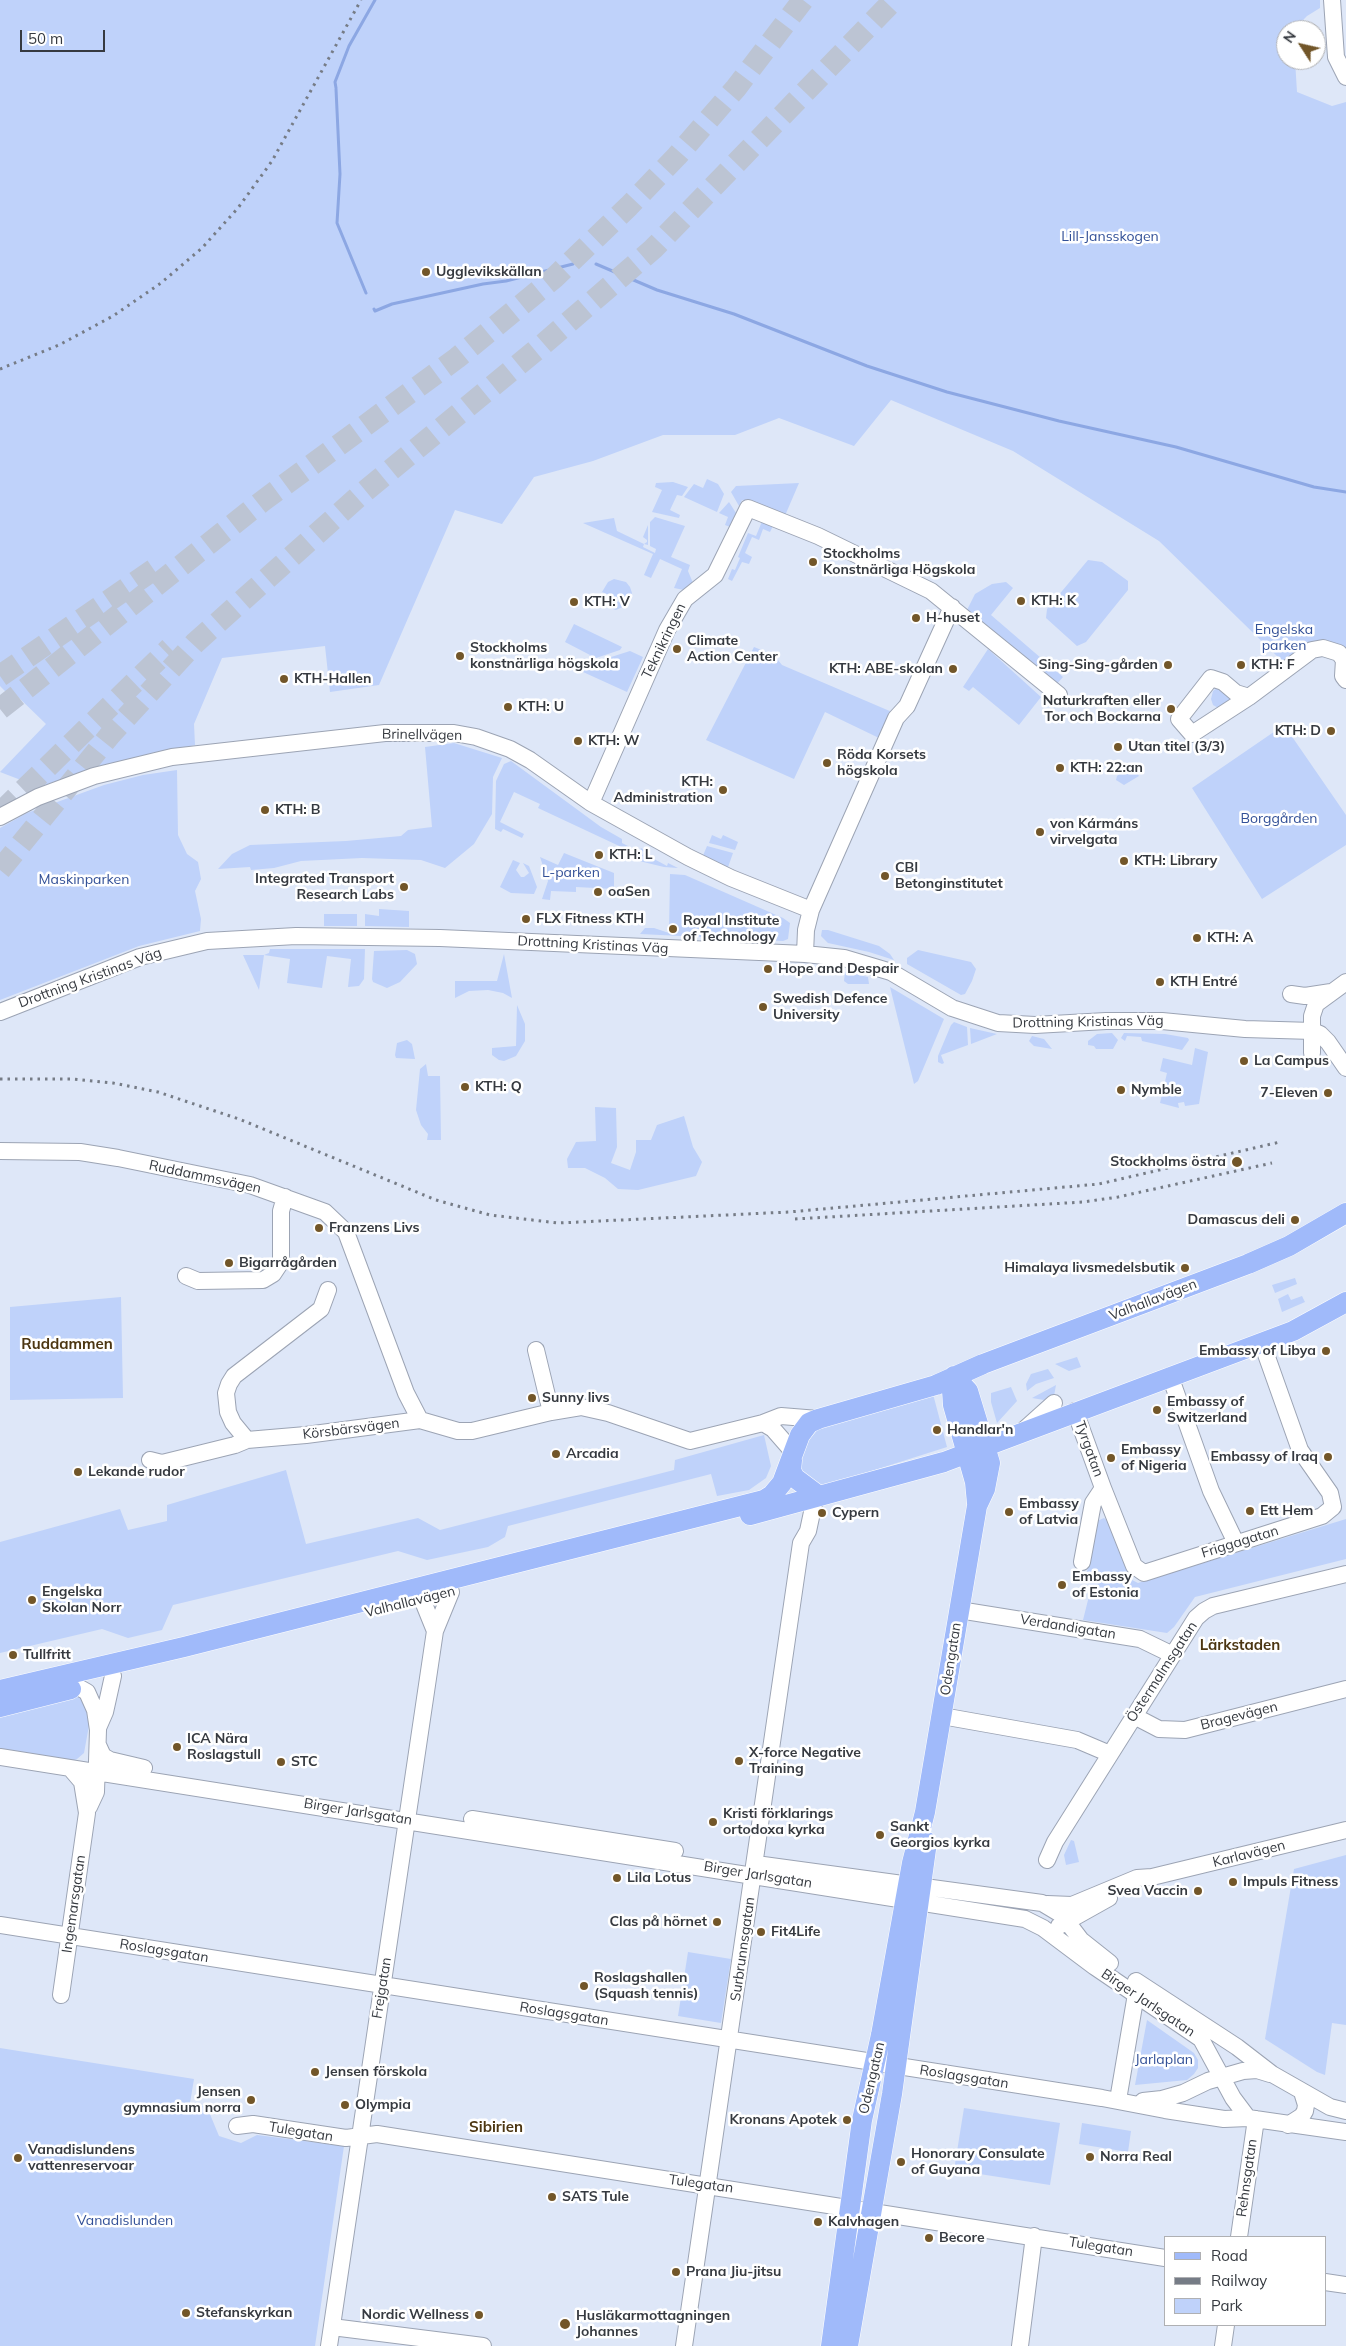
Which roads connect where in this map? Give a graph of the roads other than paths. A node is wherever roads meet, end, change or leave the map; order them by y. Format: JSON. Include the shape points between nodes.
{"nodes":[{"id":1,"x":1332,"y":0,"type":"edge"},
{"id":2,"x":1346,"y":77,"type":"edge"},
{"id":3,"x":952,"y":607,"type":"junction"},
{"id":4,"x":1346,"y":680,"type":"edge"},
{"id":5,"x":1059,"y":695,"type":"dead end"},
{"id":6,"x":1250,"y":697,"type":"dead end"},
{"id":7,"x":591,"y":804,"type":"junction"},
{"id":8,"x":0,"y":817,"type":"edge"},
{"id":9,"x":811,"y":910,"type":"junction"},
{"id":10,"x":805,"y":954,"type":"junction"},
{"id":11,"x":1346,"y":982,"type":"edge"},
{"id":12,"x":1331,"y":992,"type":"junction"},
{"id":13,"x":1301,"y":1007,"type":"junction"},
{"id":14,"x":0,"y":1012,"type":"edge"},
{"id":15,"x":1312,"y":1052,"type":"dead end"},
{"id":16,"x":1346,"y":1068,"type":"edge"},
{"id":17,"x":0,"y":1151,"type":"edge"},
{"id":18,"x":285,"y":1197,"type":"junction"},
{"id":19,"x":1346,"y":1213,"type":"edge"},
{"id":20,"x":186,"y":1276,"type":"dead end"},
{"id":21,"x":328,"y":1290,"type":"dead end"},
{"id":22,"x":1346,"y":1302,"type":"edge"},
{"id":23,"x":1262,"y":1343,"type":"junction"},
{"id":24,"x":536,"y":1350,"type":"dead end"},
{"id":25,"x":954,"y":1376,"type":"junction"},
{"id":26,"x":1170,"y":1376,"type":"junction"},
{"id":27,"x":974,"y":1391,"type":"junction"},
{"id":28,"x":1054,"y":1404,"type":"dead end"},
{"id":29,"x":1075,"y":1411,"type":"junction"},
{"id":30,"x":551,"y":1412,"type":"junction"},
{"id":31,"x":955,"y":1413,"type":"junction"},
{"id":32,"x":818,"y":1419,"type":"junction"},
{"id":33,"x":420,"y":1420,"type":"junction"},
{"id":34,"x":763,"y":1423,"type":"junction"},
{"id":35,"x":1023,"y":1431,"type":"junction"},
{"id":36,"x":247,"y":1440,"type":"junction"},
{"id":37,"x":976,"y":1449,"type":"junction"},
{"id":38,"x":793,"y":1456,"type":"junction"},
{"id":39,"x":150,"y":1460,"type":"dead end"},
{"id":40,"x":1103,"y":1488,"type":"junction"},
{"id":41,"x":819,"y":1496,"type":"junction"},
{"id":42,"x":1236,"y":1543,"type":"junction"},
{"id":43,"x":1082,"y":1562,"type":"dead end"},
{"id":44,"x":1144,"y":1573,"type":"joint"},
{"id":45,"x":1346,"y":1574,"type":"edge"},
{"id":46,"x":451,"y":1592,"type":"junction"},
{"id":47,"x":422,"y":1599,"type":"junction"},
{"id":48,"x":959,"y":1610,"type":"junction"},
{"id":49,"x":434,"y":1631,"type":"junction"},
{"id":50,"x":1173,"y":1655,"type":"junction"},
{"id":51,"x":113,"y":1676,"type":"junction"},
{"id":52,"x":62,"y":1678,"type":"junction"},
{"id":53,"x":80,"y":1687,"type":"junction"},
{"id":54,"x":1346,"y":1689,"type":"edge"},
{"id":55,"x":1,"y":1692,"type":"edge"},
{"id":56,"x":942,"y":1716,"type":"junction"},
{"id":57,"x":1134,"y":1716,"type":"junction"},
{"id":58,"x":98,"y":1737,"type":"junction"},
{"id":59,"x":1110,"y":1754,"type":"junction"},
{"id":60,"x":0,"y":1757,"type":"edge"},
{"id":61,"x":67,"y":1767,"type":"junction"},
{"id":62,"x":97,"y":1772,"type":"junction"},
{"id":63,"x":87,"y":1813,"type":"junction"},
{"id":64,"x":407,"y":1814,"type":"junction"},
{"id":65,"x":1346,"y":1830,"type":"edge"},
{"id":66,"x":1047,"y":1860,"type":"dead end"},
{"id":67,"x":754,"y":1869,"type":"junction"},
{"id":68,"x":1152,"y":1877,"type":"junction"},
{"id":69,"x":913,"y":1893,"type":"junction"},
{"id":70,"x":1042,"y":1903,"type":"junction"},
{"id":71,"x":1072,"y":1905,"type":"junction"},
{"id":72,"x":1032,"y":1921,"type":"junction"},
{"id":73,"x":1068,"y":1922,"type":"junction"},
{"id":74,"x":0,"y":1926,"type":"edge"},
{"id":75,"x":69,"y":1936,"type":"junction"},
{"id":76,"x":1068,"y":1946,"type":"junction"},
{"id":77,"x":382,"y":1984,"type":"junction"},
{"id":78,"x":1136,"y":1994,"type":"junction"},
{"id":79,"x":60,"y":1995,"type":"dead end"},
{"id":80,"x":729,"y":2040,"type":"junction"},
{"id":81,"x":874,"y":2063,"type":"junction"},
{"id":82,"x":895,"y":2066,"type":"junction"},
{"id":83,"x":1272,"y":2074,"type":"junction"},
{"id":84,"x":1222,"y":2077,"type":"junction"},
{"id":85,"x":1302,"y":2092,"type":"junction"},
{"id":86,"x":1123,"y":2101,"type":"junction"},
{"id":87,"x":1346,"y":2110,"type":"edge"},
{"id":88,"x":1252,"y":2119,"type":"junction"},
{"id":89,"x":1288,"y":2125,"type":"junction"},
{"id":90,"x":237,"y":2126,"type":"dead end"},
{"id":91,"x":1346,"y":2132,"type":"edge"},
{"id":92,"x":360,"y":2136,"type":"junction"},
{"id":93,"x":708,"y":2185,"type":"junction"},
{"id":94,"x":850,"y":2207,"type":"junction"},
{"id":95,"x":871,"y":2210,"type":"junction"},
{"id":96,"x":1034,"y":2236,"type":"junction"},
{"id":97,"x":1239,"y":2236,"type":"edge"},
{"id":98,"x":1164,"y":2258,"type":"edge"},
{"id":99,"x":1326,"y":2282,"type":"edge"},
{"id":100,"x":1346,"y":2285,"type":"edge"},
{"id":101,"x":1226,"y":2326,"type":"edge"},
{"id":102,"x":332,"y":2328,"type":"junction"},
{"id":103,"x":329,"y":2346,"type":"edge"},
{"id":104,"x":483,"y":2346,"type":"edge"},
{"id":105,"x":684,"y":2346,"type":"edge"},
{"id":106,"x":831,"y":2346,"type":"edge"},
{"id":107,"x":848,"y":2346,"type":"edge"},
{"id":108,"x":1020,"y":2346,"type":"edge"},
{"id":109,"x":1223,"y":2346,"type":"edge"}],
"edges":[{"from":1,"to":2,"type":"street","via":[[1336,57]]},
{"from":3,"to":5,"type":"street","name":"Teknikringen"},
{"from":3,"to":7,"type":"street","name":"Teknikringen","via":[[919,584],[869,559],[748,508],[715,575],[685,599],[667,630]]},
{"from":3,"to":9,"type":"street","via":[[907,706],[896,718]]},
{"from":4,"to":6,"type":"street","via":[[1343,676],[1344,660],[1339,653],[1323,648],[1312,650]]},
{"from":7,"to":8,"type":"street","name":"Brinellvägen","via":[[530,760],[494,742],[454,733],[384,733],[163,759],[94,776],[38,797]]},
{"from":7,"to":9,"type":"street","name":"Brinellvägen","via":[[731,878]]},
{"from":9,"to":10,"type":"street"},
{"from":10,"to":13,"type":"street","name":"Drottning Kristinas Väg","via":[[870,964],[891,972],[952,1008],[998,1023],[1162,1021],[1245,1029]]},
{"from":10,"to":14,"type":"street","name":"Drottning Kristinas Väg","via":[[440,938],[237,938],[140,956]]},
{"from":11,"to":12,"type":"street"},
{"from":12,"to":13,"type":"street","via":[[1316,1004]]},
{"from":12,"to":13,"type":"street","name":"Drottning Kristinas Väg","via":[[1305,996]]},
{"from":13,"to":15,"type":"street"},
{"from":13,"to":16,"type":"street"},
{"from":17,"to":18,"type":"street","name":"Ruddammsvägen","via":[[80,1152],[118,1158],[250,1185]]},
{"from":18,"to":20,"type":"street","via":[[281,1211],[282,1262],[273,1274],[263,1280],[198,1281]]},
{"from":18,"to":33,"type":"street","name":"Ruddammsvägen","via":[[325,1212],[346,1232],[406,1393]]},
{"from":19,"to":25,"type":"main road","name":"Valhallavägen","via":[[1289,1246],[1248,1264]]},
{"from":21,"to":36,"type":"street","via":[[321,1309],[234,1376],[229,1384],[226,1393],[228,1412]]},
{"from":22,"to":23,"type":"main road","name":"Valhallavägen","via":[[1293,1331]]},
{"from":23,"to":26,"type":"main road","name":"Valhallavägen"},
{"from":23,"to":42,"type":"street","name":"Friggagatan","via":[[1300,1450],[1330,1493],[1333,1507],[1322,1516]]},
{"from":24,"to":30,"type":"street"},
{"from":25,"to":27,"type":"main road","name":"Odengatan"},
{"from":25,"to":31,"type":"main road","name":"Odengatan"},
{"from":25,"to":32,"type":"main road","name":"Valhallavägen","via":[[936,1385]]},
{"from":26,"to":29,"type":"main road","name":"Valhallavägen"},
{"from":26,"to":42,"type":"street","via":[[1211,1491]]},
{"from":27,"to":31,"type":"street","via":[[961,1399]]},
{"from":27,"to":37,"type":"main road","name":"Odengatan"},
{"from":28,"to":35,"type":"street","name":"Valhallavägen"},
{"from":29,"to":35,"type":"main road","name":"Valhallavägen"},
{"from":29,"to":40,"type":"street","name":"Tyrgatan"},
{"from":30,"to":33,"type":"street","name":"Körsbärsvägen","via":[[472,1432]]},
{"from":30,"to":34,"type":"street","name":"Körsbärsvägen","via":[[581,1407],[594,1409],[690,1441]]},
{"from":31,"to":37,"type":"main road","name":"Odengatan"},
{"from":32,"to":34,"type":"street","name":"Körsbärsvägen","via":[[781,1416]]},
{"from":32,"to":38,"type":"main road","name":"Valhallavägen","via":[[809,1423],[800,1435]]},
{"from":33,"to":36,"type":"street","name":"Körsbärsvägen"},
{"from":34,"to":38,"type":"street","via":[[778,1434]]},
{"from":35,"to":37,"type":"main road","name":"Valhallavägen"},
{"from":36,"to":39,"type":"street","name":"Körsbärsvägen","via":[[235,1446],[162,1463]]},
{"from":37,"to":41,"type":"main road","name":"Valhallavägen","via":[[892,1478]]},
{"from":37,"to":48,"type":"main road","name":"Odengatan","via":[[977,1506]]},
{"from":38,"to":41,"type":"main road","via":[[795,1478]]},
{"from":38,"to":52,"type":"main road","name":"Valhallavägen","via":[[782,1483],[772,1495],[746,1506]]},
{"from":40,"to":43,"type":"street","name":"Tyrgatan","via":[[1093,1503]]},
{"from":40,"to":44,"type":"street","name":"Tyrgatan","via":[[1134,1566]]},
{"from":41,"to":46,"type":"main road","name":"Valhallavägen"},
{"from":41,"to":67,"type":"street","name":"Surbrunnsgatan","via":[[801,1543]]},
{"from":42,"to":44,"type":"street","name":"Friggagatan"},
{"from":45,"to":50,"type":"street","name":"Östermalmsgatan","via":[[1213,1606],[1196,1618]]},
{"from":46,"to":47,"type":"main road","name":"Valhallavägen"},
{"from":46,"to":49,"type":"street","name":"Frejgatan"},
{"from":47,"to":49,"type":"street","name":"Frejgatan"},
{"from":47,"to":51,"type":"main road","name":"Valhallavägen"},
{"from":48,"to":50,"type":"street","name":"Verdandigatan","via":[[1140,1639]]},
{"from":48,"to":56,"type":"main road","name":"Odengatan"},
{"from":49,"to":64,"type":"street","name":"Frejgatan"},
{"from":50,"to":57,"type":"street","name":"Östermalmsgatan"},
{"from":51,"to":53,"type":"main road","name":"Valhallavägen"},
{"from":51,"to":58,"type":"street","name":"Ingemarsgatan"},
{"from":52,"to":53,"type":"street"},
{"from":52,"to":55,"type":"main road","name":"Valhallavägen"},
{"from":53,"to":55,"type":"main road","name":"Valhallavägen"},
{"from":53,"to":58,"type":"street","name":"Ingemarsgatan","via":[[92,1702]]},
{"from":54,"to":57,"type":"street","name":"Bragevägen","via":[[1185,1730],[1160,1729]]},
{"from":56,"to":59,"type":"street","via":[[1077,1740]]},
{"from":56,"to":69,"type":"main road","name":"Odengatan","via":[[925,1812],[928,1828]]},
{"from":57,"to":59,"type":"street","name":"Östermalmsgatan"},
{"from":58,"to":61,"type":"street","via":[[78,1762]]},
{"from":58,"to":62,"type":"street","name":"Ingemarsgatan"},
{"from":58,"to":64,"type":"street","name":"Birger Jarlsgatan","via":[[103,1756],[130,1766]]},
{"from":59,"to":66,"type":"street","name":"Östermalmsgatan"},
{"from":60,"to":61,"type":"street","name":"Birger Jarlsgatan"},
{"from":61,"to":62,"type":"street","name":"Birger Jarlsgatan"},
{"from":61,"to":63,"type":"street","name":"Ingemarsgatan","via":[[82,1782]]},
{"from":62,"to":63,"type":"street","name":"Ingemarsgatan","via":[[96,1792]]},
{"from":62,"to":64,"type":"street","name":"Birger Jarlsgatan"},
{"from":63,"to":75,"type":"street","name":"Ingemarsgatan"},
{"from":64,"to":67,"type":"street","name":"Birger Jarlsgatan"},
{"from":64,"to":77,"type":"street","name":"Frejgatan"},
{"from":65,"to":68,"type":"street","name":"Karlavägen"},
{"from":67,"to":69,"type":"street","name":"Birger Jarlsgatan"},
{"from":67,"to":80,"type":"street","name":"Surbrunnsgatan"},
{"from":68,"to":71,"type":"street","name":"Karlavägen","via":[[1137,1878]]},
{"from":68,"to":73,"type":"street","name":"Karlavägen"},
{"from":69,"to":70,"type":"street","name":"Birger Jarlsgatan"},
{"from":69,"to":72,"type":"street","name":"Birger Jarlsgatan"},
{"from":69,"to":81,"type":"main road","name":"Odengatan"},
{"from":69,"to":82,"type":"main road","name":"Odengatan"},
{"from":70,"to":71,"type":"street","name":"Karlavägen"},
{"from":70,"to":73,"type":"street","name":"Birger Jarlsgatan","via":[[1056,1910]]},
{"from":71,"to":73,"type":"street"},
{"from":72,"to":73,"type":"street","name":"Karlavägen","via":[[1058,1927]]},
{"from":72,"to":76,"type":"street","name":"Birger Jarlsgatan"},
{"from":73,"to":76,"type":"street"},
{"from":73,"to":83,"type":"street","name":"Birger Jarlsgatan","via":[[1098,1955],[1237,2047]]},
{"from":74,"to":75,"type":"street","name":"Roslagsgatan"},
{"from":75,"to":77,"type":"street","name":"Roslagsgatan"},
{"from":75,"to":79,"type":"street","name":"Ingemarsgatan"},
{"from":76,"to":78,"type":"street","name":"Birger Jarlsgatan"},
{"from":77,"to":80,"type":"street","name":"Roslagsgatan"},
{"from":77,"to":92,"type":"street","name":"Frejgatan"},
{"from":78,"to":84,"type":"street","name":"Birger Jarlsgatan","via":[[1201,2039]]},
{"from":78,"to":86,"type":"street"},
{"from":80,"to":81,"type":"street","name":"Roslagsgatan"},
{"from":80,"to":93,"type":"street","name":"Surbrunnsgatan"},
{"from":81,"to":82,"type":"street","name":"Roslagsgatan"},
{"from":81,"to":94,"type":"main road","name":"Odengatan"},
{"from":82,"to":86,"type":"street","name":"Roslagsgatan"},
{"from":82,"to":95,"type":"main road","name":"Odengatan"},
{"from":83,"to":84,"type":"street","name":"Roslagsgatan","via":[[1257,2070]]},
{"from":83,"to":85,"type":"street","name":"Birger Jarlsgatan"},
{"from":84,"to":86,"type":"street","name":"Roslagsgatan","via":[[1162,2099]]},
{"from":84,"to":88,"type":"street","name":"Birger Jarlsgatan","via":[[1240,2108]]},
{"from":85,"to":87,"type":"street","name":"Birger Jarlsgatan","via":[[1330,2107]]},
{"from":85,"to":89,"type":"street","via":[[1306,2105],[1302,2116]]},
{"from":86,"to":88,"type":"street","name":"Roslagsgatan","via":[[1224,2119]]},
{"from":88,"to":89,"type":"street"},
{"from":88,"to":97,"type":"street","name":"Rehnsgatan"},
{"from":89,"to":91,"type":"street"},
{"from":90,"to":92,"type":"street","name":"Tulegatan","via":[[253,2124],[346,2138]]},
{"from":92,"to":93,"type":"street","name":"Tulegatan","via":[[378,2134]]},
{"from":92,"to":102,"type":"street","name":"Frejgatan"},
{"from":93,"to":94,"type":"street","name":"Tulegatan"},
{"from":93,"to":105,"type":"street","name":"Surbrunnsgatan"},
{"from":94,"to":95,"type":"street","name":"Tulegatan"},
{"from":94,"to":106,"type":"main road","name":"Odengatan"},
{"from":95,"to":96,"type":"street","name":"Tulegatan"},
{"from":95,"to":107,"type":"main road","name":"Odengatan"},
{"from":96,"to":98,"type":"street","name":"Tulegatan"},
{"from":96,"to":108,"type":"street"},
{"from":99,"to":100,"type":"street"},
{"from":101,"to":109,"type":"street"},
{"from":102,"to":103,"type":"street","name":"Frejgatan"},
{"from":102,"to":104,"type":"street"}]}
